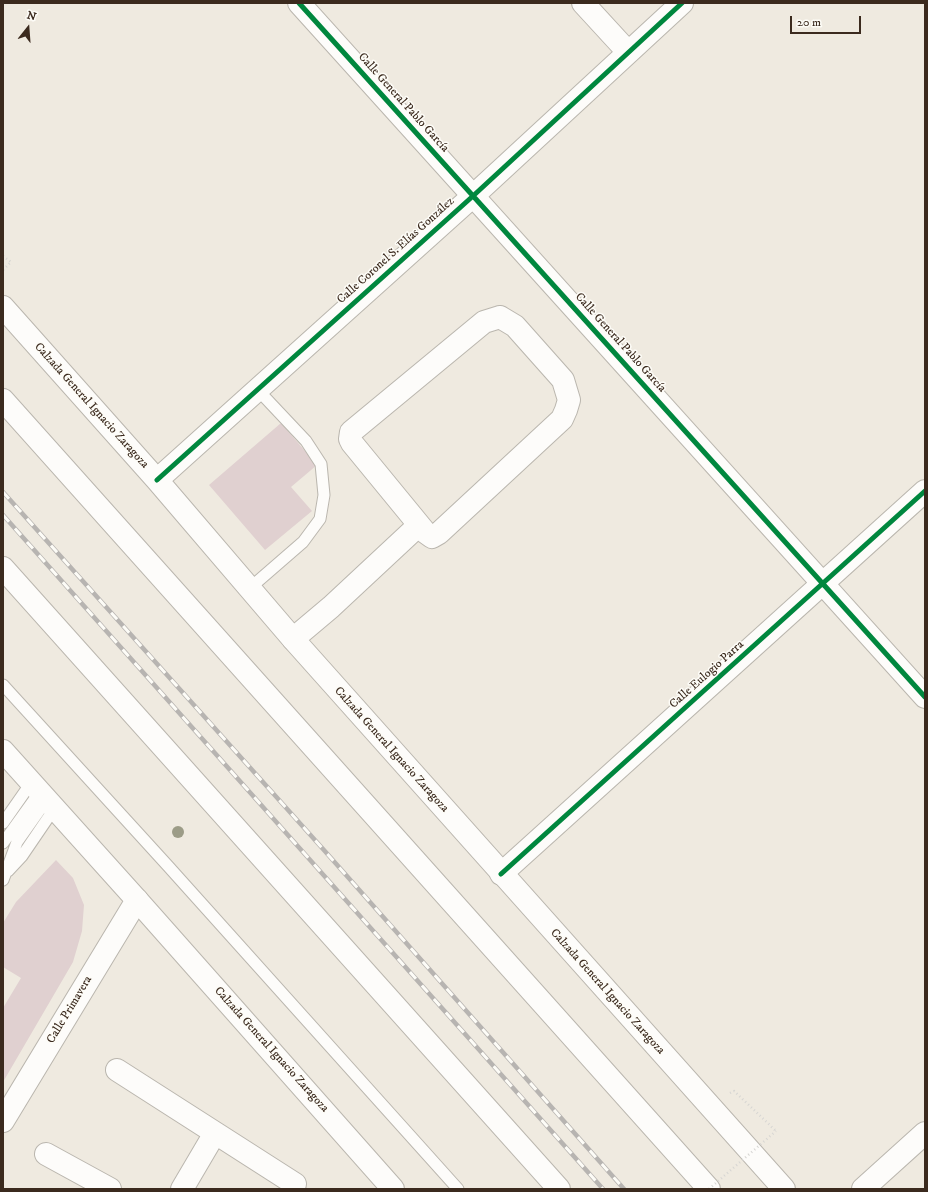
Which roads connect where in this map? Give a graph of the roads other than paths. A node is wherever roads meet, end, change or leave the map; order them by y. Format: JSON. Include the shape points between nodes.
{"nodes":[{"id":1,"x":299,"y":3,"type":"edge"},
{"id":2,"x":583,"y":3,"type":"edge"},
{"id":3,"x":682,"y":3,"type":"edge"},
{"id":4,"x":628,"y":52,"type":"junction"},
{"id":5,"x":472,"y":196,"type":"junction"},
{"id":6,"x":3,"y":307,"type":"edge"},
{"id":7,"x":257,"y":389,"type":"junction"},
{"id":8,"x":3,"y":400,"type":"edge"},
{"id":9,"x":157,"y":480,"type":"junction"},
{"id":10,"x":925,"y":491,"type":"edge"},
{"id":11,"x":419,"y":525,"type":"junction"},
{"id":12,"x":3,"y":568,"type":"edge"},
{"id":13,"x":823,"y":583,"type":"junction"},
{"id":14,"x":250,"y":588,"type":"junction"},
{"id":15,"x":293,"y":639,"type":"junction"},
{"id":16,"x":3,"y":685,"type":"edge"},
{"id":17,"x":925,"y":697,"type":"edge"},
{"id":18,"x":3,"y":752,"type":"edge"},
{"id":19,"x":43,"y":796,"type":"junction"},
{"id":20,"x":3,"y":822,"type":"edge"},
{"id":21,"x":3,"y":843,"type":"edge"},
{"id":22,"x":501,"y":874,"type":"junction"},
{"id":23,"x":5,"y":877,"type":"edge"},
{"id":24,"x":137,"y":900,"type":"junction"},
{"id":25,"x":117,"y":1070,"type":"dead end"},
{"id":26,"x":3,"y":1121,"type":"edge"},
{"id":27,"x":215,"y":1133,"type":"junction"},
{"id":28,"x":925,"y":1133,"type":"edge"},
{"id":29,"x":46,"y":1154,"type":"dead end"},
{"id":30,"x":295,"y":1184,"type":"dead end"},
{"id":31,"x":110,"y":1189,"type":"edge"},
{"id":32,"x":182,"y":1189,"type":"edge"},
{"id":33,"x":393,"y":1189,"type":"edge"},
{"id":34,"x":458,"y":1189,"type":"edge"},
{"id":35,"x":559,"y":1189,"type":"edge"},
{"id":36,"x":709,"y":1189,"type":"edge"},
{"id":37,"x":784,"y":1189,"type":"edge"},
{"id":38,"x":863,"y":1189,"type":"edge"}],
"edges":[{"from":1,"to":5,"type":"main road","name":"Calle General Pablo García"},
{"from":2,"to":4,"type":"main road"},
{"from":3,"to":4,"type":"main road","name":"Calle Coronel S. Elías González"},
{"from":4,"to":5,"type":"main road","name":"Calle Coronel S. Elías González"},
{"from":5,"to":7,"type":"main road","name":"Calle Coronel S. Elías González"},
{"from":5,"to":13,"type":"main road","name":"Calle General Pablo García"},
{"from":6,"to":9,"type":"main road","name":"Calzada General Ignacio Zaragoza"},
{"from":7,"to":9,"type":"main road","name":"Calle Coronel S. Elías González"},
{"from":7,"to":14,"type":"lane","via":[[306,441],[321,464],[324,495],[320,519],[303,542]]},
{"from":8,"to":36,"type":"main road"},
{"from":9,"to":14,"type":"main road","name":"Calzada General Ignacio Zaragoza"},
{"from":10,"to":13,"type":"main road","name":"Calle Eulogio Parra"},
{"from":11,"to":11,"type":"main road","via":[[432,537],[439,533],[562,419],[566,410],[569,400],[563,380],[516,326],[500,317],[484,322],[351,432],[352,443]]},
{"from":11,"to":15,"type":"main road"},
{"from":12,"to":35,"type":"main road"},
{"from":13,"to":17,"type":"main road","name":"Calle General Pablo García"},
{"from":13,"to":22,"type":"main road","name":"Calle Eulogio Parra"},
{"from":14,"to":15,"type":"main road","name":"Calzada General Ignacio Zaragoza"},
{"from":15,"to":22,"type":"main road","name":"Calzada General Ignacio Zaragoza"},
{"from":16,"to":34,"type":"lane"},
{"from":18,"to":19,"type":"main road","name":"Calzada General Ignacio Zaragoza"},
{"from":19,"to":20,"type":"lane"},
{"from":19,"to":21,"type":"lane"},
{"from":19,"to":23,"type":"lane","via":[[17,842]]},
{"from":19,"to":24,"type":"main road","name":"Calzada General Ignacio Zaragoza"},
{"from":22,"to":37,"type":"main road","name":"Calzada General Ignacio Zaragoza"},
{"from":24,"to":26,"type":"main road","name":"Calle Primavera"},
{"from":24,"to":33,"type":"main road","name":"Calzada General Ignacio Zaragoza"},
{"from":25,"to":27,"type":"main road"},
{"from":27,"to":30,"type":"main road"},
{"from":27,"to":32,"type":"main road"},
{"from":28,"to":38,"type":"main road"},
{"from":29,"to":31,"type":"main road"}]}
